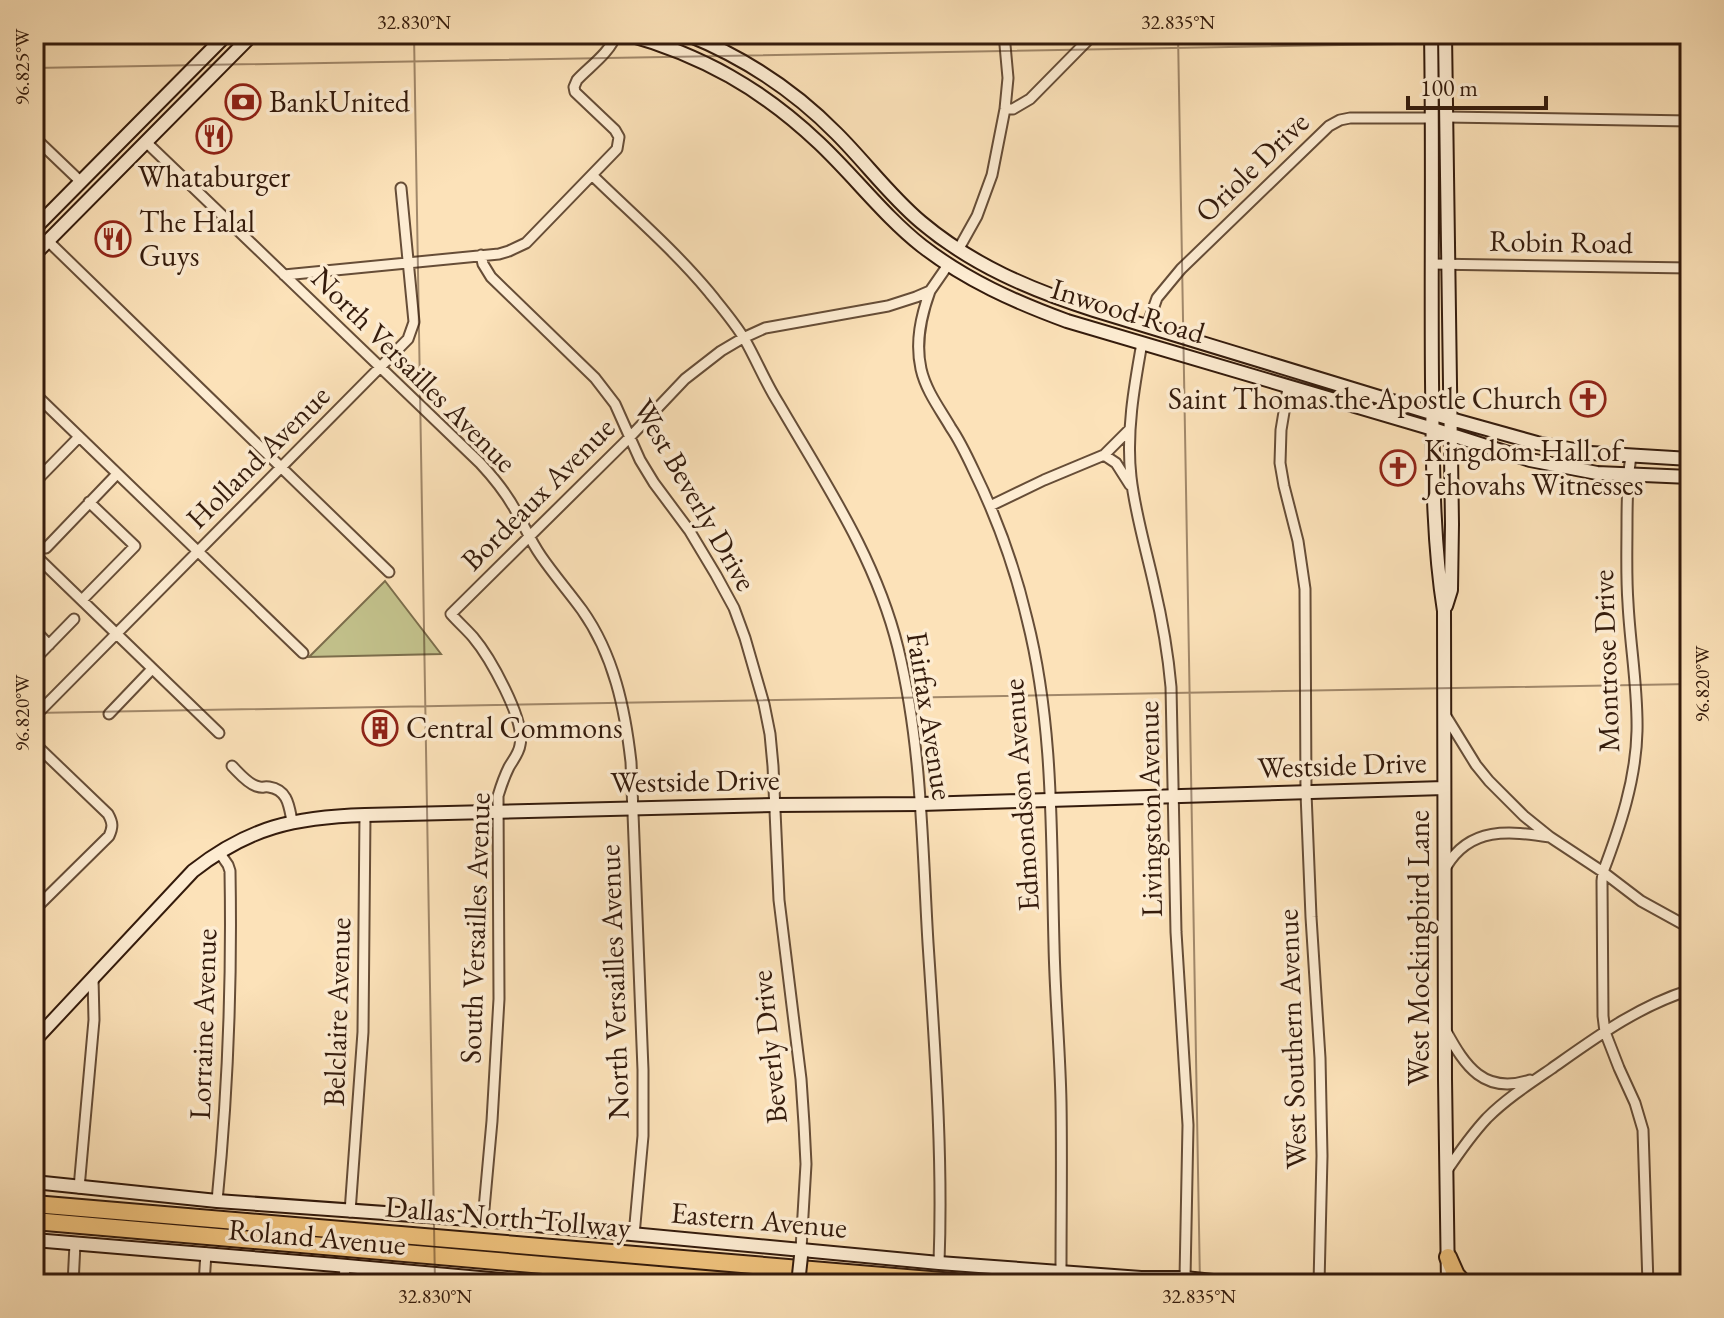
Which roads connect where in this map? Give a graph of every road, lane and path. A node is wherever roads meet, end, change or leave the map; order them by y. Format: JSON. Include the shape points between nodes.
{"nodes":[{"id":1,"x":227,"y":34,"type":"edge"},
{"id":2,"x":253,"y":34,"type":"edge"},
{"id":3,"x":616,"y":34,"type":"edge"},
{"id":4,"x":626,"y":34,"type":"edge"},
{"id":5,"x":686,"y":34,"type":"edge"},
{"id":6,"x":1004,"y":34,"type":"edge"},
{"id":7,"x":1094,"y":34,"type":"edge"},
{"id":8,"x":1431,"y":34,"type":"edge"},
{"id":9,"x":1445,"y":34,"type":"edge"},
{"id":10,"x":718,"y":48,"type":"junction"},
{"id":11,"x":710,"y":64,"type":"junction"},
{"id":12,"x":1005,"y":109,"type":"junction"},
{"id":13,"x":1439,"y":118,"type":"junction"},
{"id":14,"x":1690,"y":121,"type":"edge"},
{"id":15,"x":133,"y":128,"type":"junction"},
{"id":16,"x":34,"y":137,"type":"edge"},
{"id":17,"x":147,"y":143,"type":"junction"},
{"id":18,"x":593,"y":176,"type":"junction"},
{"id":19,"x":80,"y":181,"type":"junction"},
{"id":20,"x":401,"y":188,"type":"dead end"},
{"id":21,"x":94,"y":195,"type":"junction"},
{"id":22,"x":35,"y":228,"type":"edge"},
{"id":23,"x":48,"y":241,"type":"junction"},
{"id":24,"x":958,"y":250,"type":"junction"},
{"id":25,"x":930,"y":252,"type":"junction"},
{"id":26,"x":34,"y":255,"type":"edge"},
{"id":27,"x":481,"y":255,"type":"junction"},
{"id":28,"x":971,"y":258,"type":"junction"},
{"id":29,"x":409,"y":262,"type":"junction"},
{"id":30,"x":1431,"y":264,"type":"junction"},
{"id":31,"x":1449,"y":264,"type":"junction"},
{"id":32,"x":948,"y":265,"type":"junction"},
{"id":33,"x":1690,"y":268,"type":"edge"},
{"id":34,"x":284,"y":275,"type":"junction"},
{"id":35,"x":930,"y":291,"type":"junction"},
{"id":36,"x":1147,"y":326,"type":"junction"},
{"id":37,"x":743,"y":338,"type":"junction"},
{"id":38,"x":1142,"y":343,"type":"junction"},
{"id":39,"x":380,"y":367,"type":"junction"},
{"id":40,"x":1288,"y":388,"type":"junction"},
{"id":41,"x":34,"y":393,"type":"edge"},
{"id":42,"x":1433,"y":413,"type":"junction"},
{"id":43,"x":1451,"y":419,"type":"junction"},
{"id":44,"x":1130,"y":429,"type":"junction"},
{"id":45,"x":1433,"y":429,"type":"junction"},
{"id":46,"x":1451,"y":435,"type":"junction"},
{"id":47,"x":79,"y":437,"type":"junction"},
{"id":48,"x":629,"y":438,"type":"junction"},
{"id":49,"x":1104,"y":455,"type":"junction"},
{"id":50,"x":1631,"y":457,"type":"junction"},
{"id":51,"x":1690,"y":459,"type":"edge"},
{"id":52,"x":282,"y":468,"type":"junction"},
{"id":53,"x":117,"y":474,"type":"junction"},
{"id":54,"x":1628,"y":475,"type":"junction"},
{"id":55,"x":1690,"y":477,"type":"edge"},
{"id":56,"x":34,"y":483,"type":"edge"},
{"id":57,"x":1132,"y":490,"type":"junction"},
{"id":58,"x":89,"y":502,"type":"junction"},
{"id":59,"x":990,"y":506,"type":"junction"},
{"id":60,"x":529,"y":537,"type":"junction"},
{"id":61,"x":46,"y":548,"type":"dead end"},
{"id":62,"x":198,"y":552,"type":"junction"},
{"id":63,"x":34,"y":554,"type":"edge"},
{"id":64,"x":389,"y":572,"type":"dead end"},
{"id":65,"x":82,"y":600,"type":"junction"},
{"id":66,"x":1444,"y":611,"type":"junction"},
{"id":67,"x":451,"y":614,"type":"joint"},
{"id":68,"x":74,"y":619,"type":"dead end"},
{"id":69,"x":34,"y":629,"type":"edge"},
{"id":70,"x":116,"y":634,"type":"junction"},
{"id":71,"x":49,"y":645,"type":"junction"},
{"id":72,"x":303,"y":653,"type":"dead end"},
{"id":73,"x":34,"y":660,"type":"edge"},
{"id":74,"x":152,"y":669,"type":"junction"},
{"id":75,"x":1444,"y":713,"type":"junction"},
{"id":76,"x":109,"y":714,"type":"dead end"},
{"id":77,"x":34,"y":717,"type":"edge"},
{"id":78,"x":219,"y":733,"type":"dead end"},
{"id":79,"x":34,"y":743,"type":"edge"},
{"id":80,"x":232,"y":766,"type":"dead end"},
{"id":81,"x":1444,"y":788,"type":"junction"},
{"id":82,"x":1306,"y":793,"type":"junction"},
{"id":83,"x":1173,"y":796,"type":"junction"},
{"id":84,"x":1050,"y":800,"type":"junction"},
{"id":85,"x":921,"y":804,"type":"junction"},
{"id":86,"x":775,"y":805,"type":"junction"},
{"id":87,"x":633,"y":808,"type":"junction"},
{"id":88,"x":498,"y":811,"type":"junction"},
{"id":89,"x":365,"y":815,"type":"junction"},
{"id":90,"x":292,"y":821,"type":"junction"},
{"id":91,"x":1550,"y":837,"type":"junction"},
{"id":92,"x":219,"y":852,"type":"junction"},
{"id":93,"x":1444,"y":870,"type":"junction"},
{"id":94,"x":1603,"y":872,"type":"junction"},
{"id":95,"x":34,"y":910,"type":"edge"},
{"id":96,"x":1690,"y":928,"type":"edge"},
{"id":97,"x":93,"y":978,"type":"junction"},
{"id":98,"x":1690,"y":990,"type":"edge"},
{"id":99,"x":1446,"y":1030,"type":"junction"},
{"id":100,"x":1605,"y":1032,"type":"junction"},
{"id":101,"x":34,"y":1041,"type":"edge"},
{"id":102,"x":1540,"y":1076,"type":"junction"},
{"id":103,"x":1446,"y":1172,"type":"junction"},
{"id":104,"x":34,"y":1182,"type":"edge"},
{"id":105,"x":79,"y":1188,"type":"junction"},
{"id":106,"x":217,"y":1201,"type":"junction"},
{"id":107,"x":34,"y":1204,"type":"edge"},
{"id":108,"x":350,"y":1212,"type":"junction"},
{"id":109,"x":483,"y":1220,"type":"junction"},
{"id":110,"x":34,"y":1221,"type":"edge"},
{"id":111,"x":634,"y":1235,"type":"junction"},
{"id":112,"x":34,"y":1240,"type":"edge"},
{"id":113,"x":75,"y":1244,"type":"junction"},
{"id":114,"x":801,"y":1252,"type":"junction"},
{"id":115,"x":206,"y":1253,"type":"junction"},
{"id":116,"x":1448,"y":1257,"type":"junction"},
{"id":117,"x":939,"y":1263,"type":"junction"},
{"id":118,"x":345,"y":1265,"type":"junction"},
{"id":119,"x":1061,"y":1272,"type":"junction"},
{"id":120,"x":1185,"y":1278,"type":"junction"},
{"id":121,"x":479,"y":1282,"type":"edge"},
{"id":122,"x":73,"y":1284,"type":"edge"},
{"id":123,"x":204,"y":1284,"type":"edge"},
{"id":124,"x":344,"y":1284,"type":"edge"},
{"id":125,"x":547,"y":1284,"type":"edge"},
{"id":126,"x":763,"y":1284,"type":"edge"},
{"id":127,"x":798,"y":1284,"type":"edge"},
{"id":128,"x":978,"y":1284,"type":"edge"},
{"id":129,"x":1241,"y":1284,"type":"edge"},
{"id":130,"x":1319,"y":1284,"type":"edge"},
{"id":131,"x":1448,"y":1284,"type":"edge"},
{"id":132,"x":1464,"y":1284,"type":"edge"},
{"id":133,"x":1648,"y":1284,"type":"edge"}],
"edges":[{"from":1,"to":15,"type":"main road"},
{"from":2,"to":17,"type":"main road"},
{"from":3,"to":18,"type":"street","via":[[574,87],[619,137],[617,149]]},
{"from":4,"to":11,"type":"main road","name":"Inwood Road"},
{"from":5,"to":10,"type":"main road","name":"Inwood Road"},
{"from":6,"to":12,"type":"street"},
{"from":7,"to":12,"type":"street","via":[[1030,99]]},
{"from":8,"to":13,"type":"main road","name":"West Mockingbird Lane"},
{"from":9,"to":13,"type":"main road","name":"West Mockingbird Lane"},
{"from":10,"to":11,"type":"main road"},
{"from":10,"to":24,"type":"main road","name":"Inwood Road","via":[[807,106],[908,210]]},
{"from":11,"to":25,"type":"main road","name":"Inwood Road","via":[[791,118]]},
{"from":12,"to":24,"type":"street","via":[[986,196]]},
{"from":13,"to":14,"type":"street","name":"Oriole Drive"},
{"from":13,"to":30,"type":"main road","name":"West Mockingbird Lane"},
{"from":13,"to":31,"type":"main road","name":"West Mockingbird Lane"},
{"from":13,"to":36,"type":"street","name":"Oriole Drive","via":[[1350,118],[1329,126],[1181,269],[1157,298]]},
{"from":15,"to":17,"type":"main road"},
{"from":15,"to":19,"type":"main road"},
{"from":16,"to":19,"type":"street"},
{"from":17,"to":21,"type":"main road"},
{"from":17,"to":34,"type":"street","name":"North Versailles Avenue"},
{"from":18,"to":27,"type":"street","via":[[526,243]]},
{"from":18,"to":37,"type":"street","name":"Fairfax Avenue","via":[[690,270]]},
{"from":19,"to":21,"type":"main road"},
{"from":19,"to":22,"type":"main road"},
{"from":20,"to":29,"type":"street","name":"Holland Avenue"},
{"from":21,"to":23,"type":"main road"},
{"from":22,"to":23,"type":"main road"},
{"from":23,"to":26,"type":"main road"},
{"from":23,"to":52,"type":"street"},
{"from":24,"to":25,"type":"main road"},
{"from":24,"to":28,"type":"main road","name":"Inwood Road"},
{"from":25,"to":32,"type":"main road","name":"Inwood Road"},
{"from":27,"to":29,"type":"street"},
{"from":27,"to":48,"type":"street","name":"West Beverly Drive","via":[[491,277],[607,392]]},
{"from":28,"to":32,"type":"main road"},
{"from":28,"to":36,"type":"main road","name":"Inwood Road","via":[[1038,291]]},
{"from":29,"to":34,"type":"street"},
{"from":29,"to":39,"type":"street","name":"Holland Avenue","via":[[413,331]]},
{"from":30,"to":31,"type":"street","name":"Robin Road"},
{"from":30,"to":42,"type":"main road","name":"West Mockingbird Lane"},
{"from":31,"to":33,"type":"street","name":"Robin Road"},
{"from":31,"to":43,"type":"main road","name":"West Mockingbird Lane"},
{"from":32,"to":35,"type":"street"},
{"from":32,"to":38,"type":"main road","name":"Inwood Road","via":[[1028,307]]},
{"from":34,"to":39,"type":"street","name":"North Versailles Avenue"},
{"from":35,"to":37,"type":"street","name":"Bordeaux Avenue","via":[[888,306],[765,328]]},
{"from":35,"to":59,"type":"street","name":"Edmondson Avenue","via":[[919,329],[923,378]]},
{"from":36,"to":38,"type":"main road"},
{"from":36,"to":42,"type":"main road","name":"Inwood Road"},
{"from":37,"to":48,"type":"street","name":"Bordeaux Avenue","via":[[685,379]]},
{"from":37,"to":85,"type":"street","name":"Fairfax Avenue","via":[[854,531],[879,587],[907,689]]},
{"from":38,"to":40,"type":"main road","name":"Inwood Road"},
{"from":38,"to":44,"type":"street","name":"Livingston Avenue"},
{"from":39,"to":52,"type":"street","name":"Holland Avenue"},
{"from":39,"to":60,"type":"street","name":"North Versailles Avenue","via":[[487,471]]},
{"from":40,"to":45,"type":"main road","name":"Inwood Road"},
{"from":40,"to":82,"type":"street","name":"West Southern Avenue","via":[[1280,463],[1305,589]]},
{"from":41,"to":47,"type":"street"},
{"from":42,"to":43,"type":"main road","name":"Inwood Road"},
{"from":42,"to":45,"type":"main road","name":"West Mockingbird Lane"},
{"from":43,"to":46,"type":"main road","name":"West Mockingbird Lane"},
{"from":43,"to":50,"type":"main road","name":"Inwood Road","via":[[1563,448]]},
{"from":44,"to":49,"type":"street"},
{"from":44,"to":57,"type":"street","name":"Livingston Avenue"},
{"from":45,"to":46,"type":"main road","name":"Inwood Road"},
{"from":45,"to":66,"type":"main road","name":"West Mockingbird Lane"},
{"from":46,"to":54,"type":"main road","name":"Inwood Road","via":[[1558,467]]},
{"from":46,"to":66,"type":"main road","name":"West Mockingbird Lane","via":[[1451,590]]},
{"from":47,"to":53,"type":"street"},
{"from":47,"to":56,"type":"street"},
{"from":48,"to":60,"type":"street","name":"Bordeaux Avenue"},
{"from":48,"to":86,"type":"street","name":"West Beverly Drive","via":[[734,608],[764,704]]},
{"from":49,"to":57,"type":"street","via":[[1116,463]]},
{"from":49,"to":59,"type":"street"},
{"from":50,"to":51,"type":"main road","name":"Inwood Road"},
{"from":50,"to":54,"type":"street","name":"Montrose Drive"},
{"from":52,"to":62,"type":"street","name":"Holland Avenue"},
{"from":52,"to":64,"type":"street"},
{"from":53,"to":58,"type":"street"},
{"from":53,"to":62,"type":"street"},
{"from":54,"to":55,"type":"main road","name":"Inwood Road"},
{"from":54,"to":94,"type":"street","name":"Montrose Drive","via":[[1628,603],[1637,732],[1624,813]]},
{"from":57,"to":83,"type":"street","name":"Livingston Avenue","via":[[1168,656]]},
{"from":58,"to":61,"type":"street"},
{"from":58,"to":65,"type":"street","via":[[135,546]]},
{"from":59,"to":84,"type":"street","name":"Edmondson Avenue","via":[[1034,649],[1047,733]]},
{"from":60,"to":67,"type":"street","name":"Bordeaux Avenue"},
{"from":60,"to":87,"type":"street","name":"North Versailles Avenue","via":[[584,612],[610,664],[627,729]]},
{"from":62,"to":70,"type":"street","name":"Holland Avenue"},
{"from":62,"to":72,"type":"street"},
{"from":63,"to":65,"type":"street"},
{"from":65,"to":70,"type":"street"},
{"from":66,"to":75,"type":"main road","name":"West Mockingbird Lane"},
{"from":67,"to":88,"type":"street","name":"South Versailles Avenue","via":[[490,661],[521,733],[501,782]]},
{"from":68,"to":71,"type":"street"},
{"from":69,"to":71,"type":"street"},
{"from":70,"to":74,"type":"street"},
{"from":70,"to":77,"type":"street","name":"Holland Avenue"},
{"from":71,"to":73,"type":"street"},
{"from":74,"to":76,"type":"street"},
{"from":74,"to":78,"type":"street"},
{"from":75,"to":81,"type":"main road","name":"West Mockingbird Lane"},
{"from":75,"to":91,"type":"street","via":[[1489,781]]},
{"from":79,"to":95,"type":"street","via":[[112,821],[109,836]]},
{"from":80,"to":90,"type":"street","via":[[252,785],[285,795]]},
{"from":81,"to":82,"type":"main road","name":"Westside Drive"},
{"from":81,"to":93,"type":"main road","name":"West Mockingbird Lane"},
{"from":82,"to":83,"type":"main road","name":"Westside Drive"},
{"from":82,"to":130,"type":"street","name":"West Southern Avenue","via":[[1321,1114]]},
{"from":83,"to":84,"type":"main road","name":"Westside Drive"},
{"from":83,"to":120,"type":"street","name":"Livingston Avenue","via":[[1188,1125]]},
{"from":84,"to":85,"type":"main road","name":"Westside Drive"},
{"from":84,"to":119,"type":"street","name":"Edmondson Avenue"},
{"from":85,"to":86,"type":"main road","name":"Westside Drive"},
{"from":85,"to":117,"type":"street","name":"Fairfax Avenue","via":[[939,1128]]},
{"from":86,"to":87,"type":"main road","name":"Westside Drive"},
{"from":86,"to":114,"type":"street","name":"Beverly Drive","via":[[779,900],[804,1124]]},
{"from":87,"to":88,"type":"main road","name":"Westside Drive"},
{"from":87,"to":111,"type":"street","name":"North Versailles Avenue","via":[[643,1070]]},
{"from":88,"to":89,"type":"main road","name":"Westside Drive"},
{"from":88,"to":109,"type":"street","name":"South Versailles Avenue","via":[[499,999]]},
{"from":89,"to":90,"type":"main road","name":"Westside Drive"},
{"from":89,"to":108,"type":"street","name":"Belclaire Avenue","via":[[363,1032]]},
{"from":90,"to":92,"type":"main road","name":"Westside Drive","via":[[250,834]]},
{"from":91,"to":93,"type":"street","via":[[1519,832],[1482,835],[1455,854]]},
{"from":91,"to":94,"type":"street"},
{"from":92,"to":97,"type":"main road","name":"Westside Drive","via":[[193,871]]},
{"from":92,"to":106,"type":"street","name":"Lorraine Avenue","via":[[230,871],[231,947],[229,1064]]},
{"from":93,"to":99,"type":"main road","name":"West Mockingbird Lane"},
{"from":94,"to":96,"type":"street"},
{"from":94,"to":100,"type":"street","name":"Montrose Drive"},
{"from":97,"to":101,"type":"main road","name":"Westside Drive"},
{"from":97,"to":105,"type":"street"},
{"from":98,"to":100,"type":"street","via":[[1651,1004]]},
{"from":99,"to":102,"type":"street","via":[[1462,1059],[1486,1079],[1510,1085]]},
{"from":99,"to":103,"type":"main road","name":"West Mockingbird Lane"},
{"from":100,"to":102,"type":"street"},
{"from":100,"to":133,"type":"street","name":"Montrose Drive","via":[[1643,1130]]},
{"from":102,"to":103,"type":"street","via":[[1488,1117]]},
{"from":103,"to":116,"type":"main road","name":"West Mockingbird Lane"},
{"from":104,"to":105,"type":"main road","name":"Eastern Avenue"},
{"from":105,"to":106,"type":"main road","name":"Eastern Avenue"},
{"from":106,"to":108,"type":"main road","name":"Eastern Avenue"},
{"from":107,"to":128,"type":"highway","name":"Dallas North Tollway"},
{"from":108,"to":109,"type":"main road","name":"Eastern Avenue"},
{"from":109,"to":111,"type":"main road","name":"Eastern Avenue"},
{"from":110,"to":126,"type":"highway","name":"Dallas North Tollway"},
{"from":111,"to":114,"type":"main road","name":"Eastern Avenue"},
{"from":112,"to":113,"type":"main road","name":"Roland Avenue"},
{"from":113,"to":115,"type":"main road","name":"Roland Avenue"},
{"from":113,"to":122,"type":"street"},
{"from":114,"to":117,"type":"main road","name":"Eastern Avenue"},
{"from":114,"to":127,"type":"main road","name":"Beverly Drive","bridge":true},
{"from":115,"to":118,"type":"main road","name":"Roland Avenue"},
{"from":115,"to":123,"type":"street"},
{"from":116,"to":131,"type":"main road","name":"West Mockingbird Lane"},
{"from":116,"to":132,"type":"highway"},
{"from":117,"to":119,"type":"main road","name":"Eastern Avenue"},
{"from":118,"to":121,"type":"main road","name":"Roland Avenue"},
{"from":118,"to":124,"type":"street"},
{"from":119,"to":120,"type":"main road","name":"Eastern Avenue"},
{"from":120,"to":129,"type":"main road","name":"Eastern Avenue"},
{"from":121,"to":125,"type":"main road","name":"Roland Avenue"}]}
